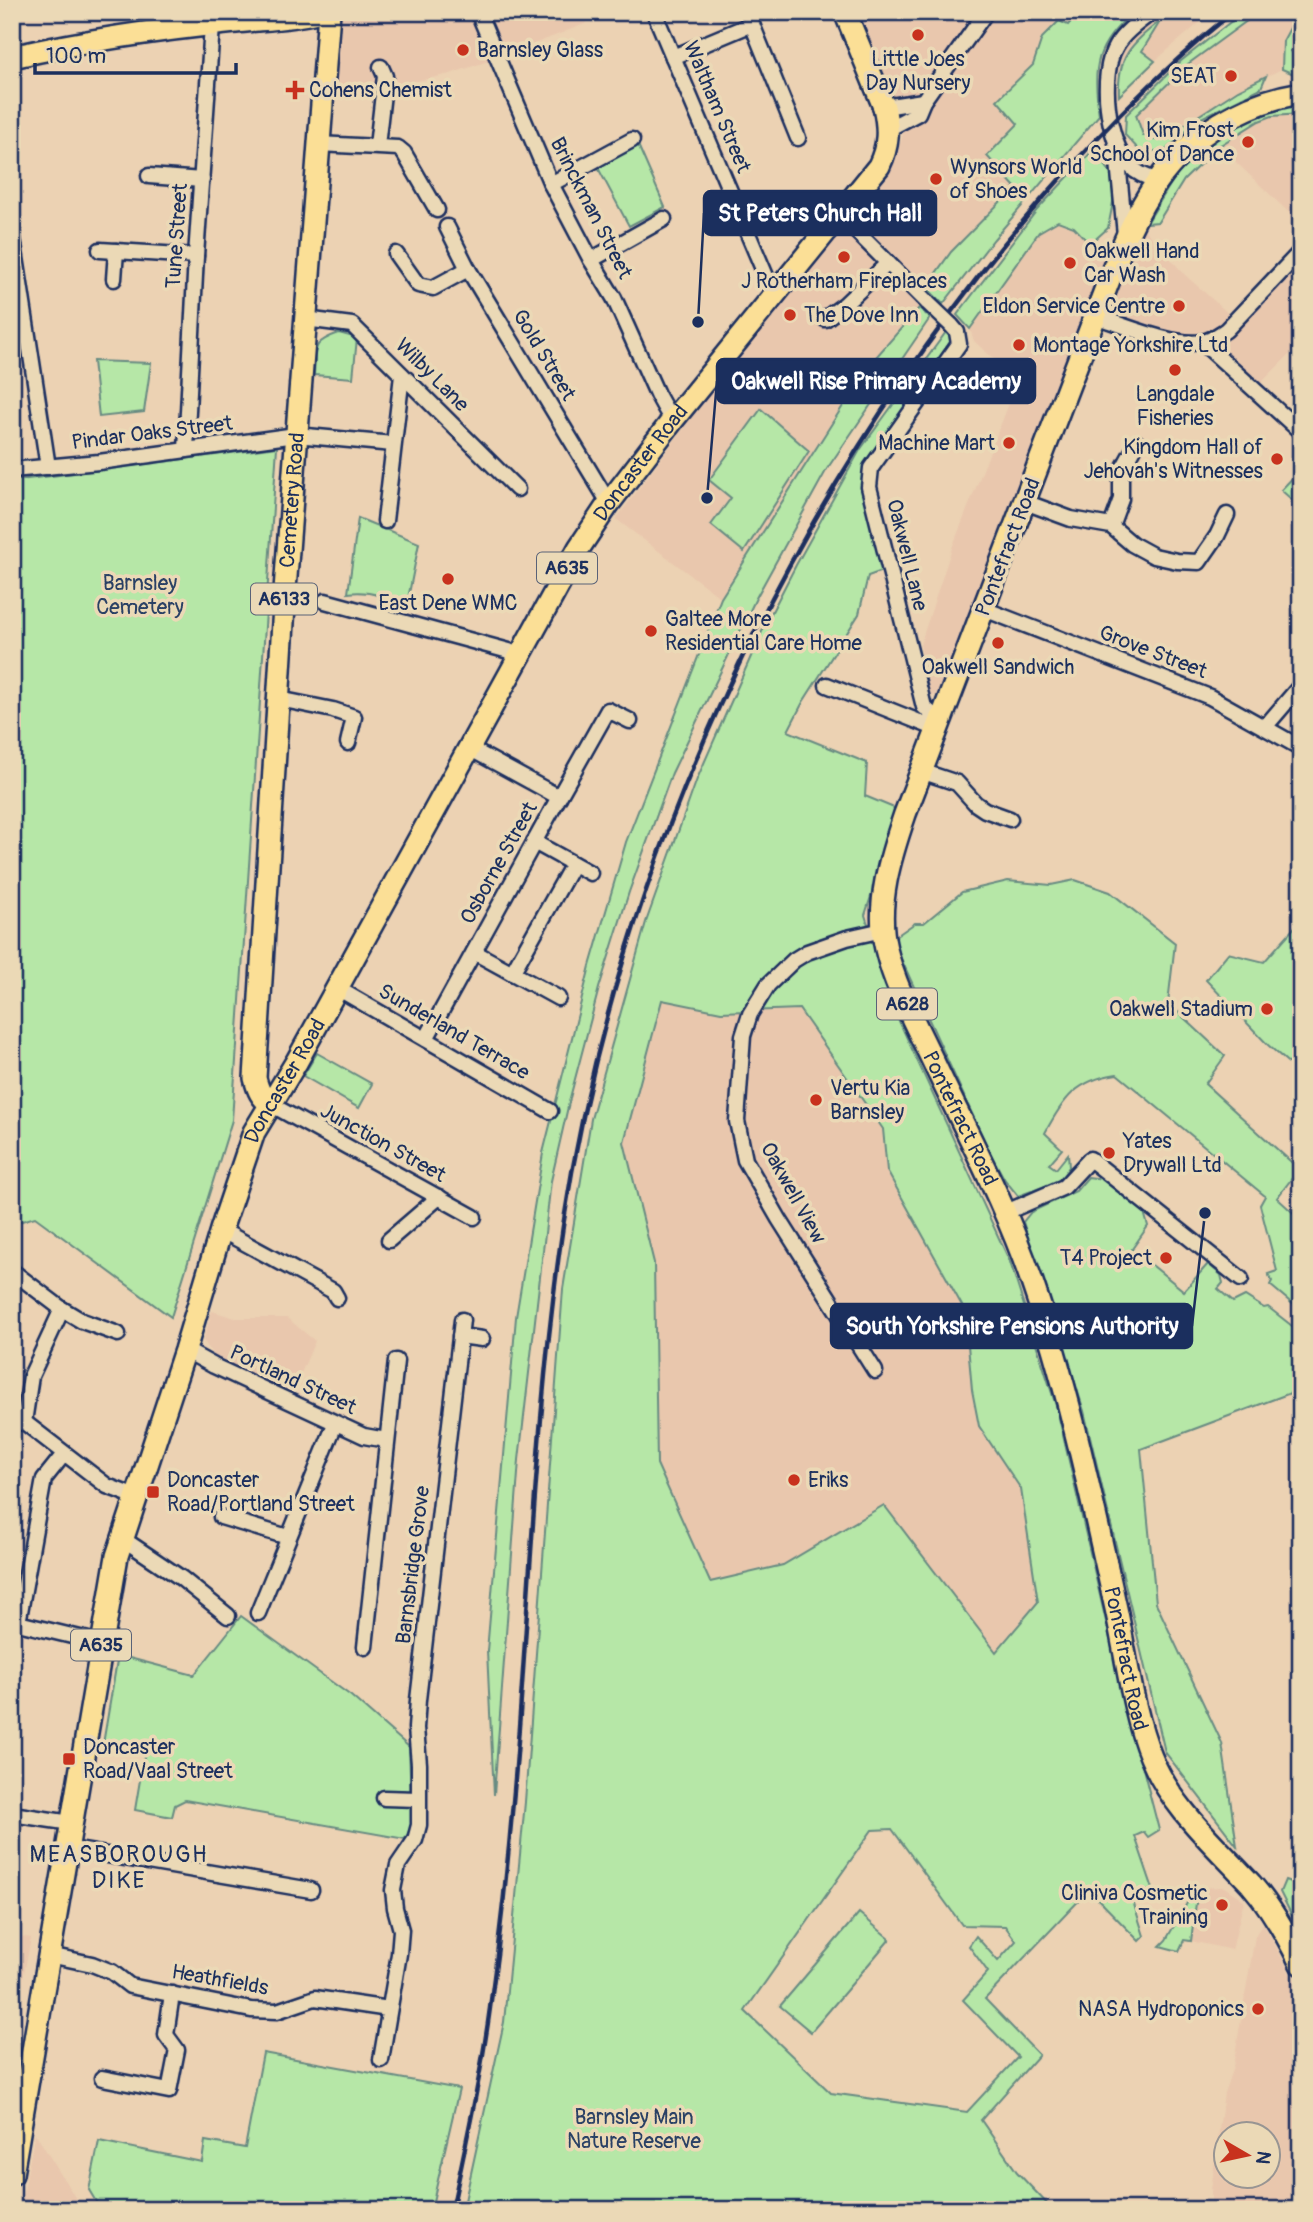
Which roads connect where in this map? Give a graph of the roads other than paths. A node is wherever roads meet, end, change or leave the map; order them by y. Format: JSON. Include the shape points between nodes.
{"nodes":[{"id":1,"x":265,"y":12,"type":"edge"},
{"id":2,"x":317,"y":12,"type":"edge"},
{"id":3,"x":329,"y":12,"type":"edge"},
{"id":4,"x":478,"y":12,"type":"edge"},
{"id":5,"x":654,"y":12,"type":"edge"},
{"id":6,"x":845,"y":12,"type":"edge"},
{"id":7,"x":1152,"y":12,"type":"edge"},
{"id":8,"x":979,"y":15,"type":"edge"},
{"id":9,"x":750,"y":18,"type":"edge"},
{"id":10,"x":236,"y":22,"type":"junction"},
{"id":11,"x":212,"y":26,"type":"junction"},
{"id":12,"x":12,"y":57,"type":"edge"},
{"id":13,"x":673,"y":57,"type":"junction"},
{"id":14,"x":381,"y":67,"type":"dead end"},
{"id":15,"x":1301,"y":93,"type":"edge"},
{"id":16,"x":923,"y":101,"type":"junction"},
{"id":17,"x":884,"y":107,"type":"junction"},
{"id":18,"x":888,"y":130,"type":"junction"},
{"id":19,"x":797,"y":138,"type":"dead end"},
{"id":20,"x":1115,"y":139,"type":"junction"},
{"id":21,"x":632,"y":140,"type":"dead end"},
{"id":22,"x":318,"y":144,"type":"junction"},
{"id":23,"x":377,"y":146,"type":"junction"},
{"id":24,"x":149,"y":176,"type":"dead end"},
{"id":25,"x":202,"y":180,"type":"junction"},
{"id":26,"x":1158,"y":181,"type":"junction"},
{"id":27,"x":551,"y":184,"type":"junction"},
{"id":28,"x":437,"y":211,"type":"dead end"},
{"id":29,"x":840,"y":215,"type":"junction"},
{"id":30,"x":664,"y":219,"type":"dead end"},
{"id":31,"x":447,"y":227,"type":"dead end"},
{"id":32,"x":12,"y":231,"type":"edge"},
{"id":33,"x":1125,"y":240,"type":"junction"},
{"id":34,"x":100,"y":250,"type":"dead end"},
{"id":35,"x":116,"y":251,"type":"junction"},
{"id":36,"x":1301,"y":251,"type":"edge"},
{"id":37,"x":396,"y":254,"type":"dead end"},
{"id":38,"x":196,"y":256,"type":"junction"},
{"id":39,"x":592,"y":260,"type":"junction"},
{"id":40,"x":888,"y":264,"type":"junction"},
{"id":41,"x":468,"y":269,"type":"junction"},
{"id":42,"x":114,"y":279,"type":"dead end"},
{"id":43,"x":774,"y":295,"type":"junction"},
{"id":44,"x":1095,"y":316,"type":"junction"},
{"id":45,"x":305,"y":319,"type":"junction"},
{"id":46,"x":825,"y":319,"type":"dead end"},
{"id":47,"x":1202,"y":342,"type":"junction"},
{"id":48,"x":402,"y":375,"type":"junction"},
{"id":49,"x":672,"y":421,"type":"junction"},
{"id":50,"x":1301,"y":432,"type":"edge"},
{"id":51,"x":296,"y":435,"type":"junction"},
{"id":52,"x":1137,"y":443,"type":"dead end"},
{"id":53,"x":393,"y":444,"type":"junction"},
{"id":54,"x":186,"y":450,"type":"junction"},
{"id":55,"x":47,"y":467,"type":"junction"},
{"id":56,"x":12,"y":470,"type":"edge"},
{"id":57,"x":517,"y":489,"type":"dead end"},
{"id":58,"x":1025,"y":502,"type":"junction"},
{"id":59,"x":609,"y":503,"type":"junction"},
{"id":60,"x":1227,"y":515,"type":"dead end"},
{"id":61,"x":385,"y":521,"type":"dead end"},
{"id":62,"x":1111,"y":526,"type":"junction"},
{"id":63,"x":325,"y":601,"type":"dead end"},
{"id":64,"x":984,"y":609,"type":"junction"},
{"id":65,"x":519,"y":657,"type":"junction"},
{"id":66,"x":827,"y":685,"type":"dead end"},
{"id":67,"x":1301,"y":685,"type":"edge"},
{"id":68,"x":279,"y":699,"type":"junction"},
{"id":69,"x":630,"y":721,"type":"dead end"},
{"id":70,"x":939,"y":724,"type":"junction"},
{"id":71,"x":1265,"y":727,"type":"junction"},
{"id":72,"x":348,"y":743,"type":"dead end"},
{"id":73,"x":469,"y":748,"type":"junction"},
{"id":74,"x":1301,"y":748,"type":"edge"},
{"id":75,"x":921,"y":771,"type":"junction"},
{"id":76,"x":559,"y":797,"type":"junction"},
{"id":77,"x":1010,"y":819,"type":"dead end"},
{"id":78,"x":534,"y":842,"type":"junction"},
{"id":79,"x":573,"y":864,"type":"junction"},
{"id":80,"x":590,"y":873,"type":"dead end"},
{"id":81,"x":883,"y":930,"type":"junction"},
{"id":82,"x":474,"y":952,"type":"junction"},
{"id":83,"x":512,"y":973,"type":"junction"},
{"id":84,"x":337,"y":988,"type":"junction"},
{"id":85,"x":558,"y":998,"type":"dead end"},
{"id":86,"x":426,"y":1039,"type":"junction"},
{"id":87,"x":256,"y":1055,"type":"junction"},
{"id":88,"x":293,"y":1068,"type":"junction"},
{"id":89,"x":255,"y":1078,"type":"junction"},
{"id":90,"x":272,"y":1105,"type":"junction"},
{"id":91,"x":550,"y":1111,"type":"dead end"},
{"id":92,"x":254,"y":1132,"type":"junction"},
{"id":93,"x":439,"y":1198,"type":"junction"},
{"id":94,"x":1004,"y":1213,"type":"junction"},
{"id":95,"x":474,"y":1217,"type":"dead end"},
{"id":96,"x":220,"y":1230,"type":"junction"},
{"id":97,"x":389,"y":1240,"type":"dead end"},
{"id":98,"x":12,"y":1271,"type":"edge"},
{"id":99,"x":1241,"y":1279,"type":"dead end"},
{"id":100,"x":337,"y":1298,"type":"dead end"},
{"id":101,"x":62,"y":1309,"type":"junction"},
{"id":102,"x":462,"y":1320,"type":"dead end"},
{"id":103,"x":118,"y":1334,"type":"dead end"},
{"id":104,"x":460,"y":1336,"type":"junction"},
{"id":105,"x":482,"y":1339,"type":"dead end"},
{"id":106,"x":184,"y":1350,"type":"junction"},
{"id":107,"x":396,"y":1361,"type":"dead end"},
{"id":108,"x":875,"y":1371,"type":"dead end"},
{"id":109,"x":18,"y":1423,"type":"edge"},
{"id":110,"x":335,"y":1424,"type":"junction"},
{"id":111,"x":386,"y":1440,"type":"junction"},
{"id":112,"x":64,"y":1454,"type":"junction"},
{"id":113,"x":136,"y":1497,"type":"junction"},
{"id":114,"x":221,"y":1517,"type":"dead end"},
{"id":115,"x":288,"y":1537,"type":"junction"},
{"id":116,"x":123,"y":1539,"type":"junction"},
{"id":117,"x":258,"y":1613,"type":"dead end"},
{"id":118,"x":228,"y":1616,"type":"dead end"},
{"id":119,"x":102,"y":1643,"type":"junction"},
{"id":120,"x":365,"y":1647,"type":"dead end"},
{"id":121,"x":384,"y":1798,"type":"dead end"},
{"id":122,"x":418,"y":1798,"type":"junction"},
{"id":123,"x":12,"y":1814,"type":"edge"},
{"id":124,"x":71,"y":1824,"type":"junction"},
{"id":125,"x":66,"y":1848,"type":"junction"},
{"id":126,"x":311,"y":1890,"type":"dead end"},
{"id":127,"x":49,"y":1955,"type":"junction"},
{"id":128,"x":1301,"y":1964,"type":"edge"},
{"id":129,"x":172,"y":1993,"type":"junction"},
{"id":130,"x":389,"y":2009,"type":"junction"},
{"id":131,"x":381,"y":2060,"type":"dead end"},
{"id":132,"x":102,"y":2078,"type":"dead end"},
{"id":133,"x":12,"y":2174,"type":"edge"}],
"edges":[{"from":1,"to":10,"type":"highway"},
{"from":2,"to":10,"type":"highway"},
{"from":3,"to":22,"type":"highway","name":"Cemetery Road","number":"A6133"},
{"from":4,"to":27,"type":"street","name":"Brinckman Street"},
{"from":5,"to":13,"type":"street","name":"Waltham Street"},
{"from":6,"to":17,"type":"highway","number":"A635"},
{"from":7,"to":20,"type":"street","via":[[1116,45],[1108,64],[1105,86]]},
{"from":8,"to":16,"type":"street"},
{"from":9,"to":13,"type":"street"},
{"from":9,"to":19,"type":"street"},
{"from":10,"to":11,"type":"highway"},
{"from":11,"to":12,"type":"highway"},
{"from":11,"to":25,"type":"street","name":"Tune Street"},
{"from":13,"to":43,"type":"street","name":"Waltham Street"},
{"from":14,"to":23,"type":"street","via":[[385,76]]},
{"from":15,"to":26,"type":"highway","name":"Pontefract Road","number":"A628","via":[[1238,112],[1183,152]]},
{"from":16,"to":17,"type":"street"},
{"from":16,"to":18,"type":"street","via":[[918,113]]},
{"from":17,"to":18,"type":"highway","name":"Doncaster Road","number":"A635"},
{"from":18,"to":29,"type":"highway","name":"Doncaster Road","number":"A635","via":[[879,166]]},
{"from":20,"to":26,"type":"street","via":[[1136,172]]},
{"from":20,"to":33,"type":"street"},
{"from":21,"to":27,"type":"street"},
{"from":22,"to":23,"type":"street"},
{"from":22,"to":45,"type":"highway","name":"Cemetery Road","number":"A6133"},
{"from":23,"to":28,"type":"street","via":[[404,153]]},
{"from":24,"to":25,"type":"street"},
{"from":25,"to":38,"type":"street","name":"Tune Street"},
{"from":26,"to":33,"type":"highway","name":"Pontefract Road","number":"A628"},
{"from":27,"to":39,"type":"street","name":"Brinckman Street"},
{"from":29,"to":40,"type":"street","name":"Oakwell Lane"},
{"from":29,"to":43,"type":"highway","name":"Doncaster Road","number":"A635"},
{"from":30,"to":39,"type":"street"},
{"from":31,"to":41,"type":"street","name":"Gold Street"},
{"from":32,"to":55,"type":"street"},
{"from":33,"to":44,"type":"highway","name":"Pontefract Road","number":"A628"},
{"from":34,"to":35,"type":"street"},
{"from":35,"to":38,"type":"street"},
{"from":35,"to":42,"type":"street"},
{"from":36,"to":47,"type":"street","via":[[1226,330]]},
{"from":37,"to":41,"type":"street","via":[[418,285],[433,288]]},
{"from":38,"to":54,"type":"street","name":"Tune Street"},
{"from":39,"to":49,"type":"street","name":"Brinckman Street"},
{"from":40,"to":46,"type":"street"},
{"from":40,"to":70,"type":"street","name":"Oakwell Lane","bridge":true,"via":[[951,325],[959,344],[871,468],[869,487],[924,707]]},
{"from":41,"to":59,"type":"street","name":"Gold Street"},
{"from":43,"to":49,"type":"highway","name":"Doncaster Road","number":"A635"},
{"from":44,"to":47,"type":"street","via":[[1184,343]]},
{"from":44,"to":58,"type":"highway","name":"Pontefract Road","number":"A628"},
{"from":45,"to":48,"type":"street","name":"Wilby Lane","via":[[352,324]]},
{"from":45,"to":51,"type":"highway","name":"Cemetery Road","number":"A6133"},
{"from":47,"to":50,"type":"street"},
{"from":48,"to":53,"type":"street"},
{"from":48,"to":57,"type":"street","name":"Wilby Lane"},
{"from":49,"to":59,"type":"highway","name":"Doncaster Road","number":"A635"},
{"from":51,"to":53,"type":"street","name":"Pindar Oaks Street"},
{"from":51,"to":54,"type":"street","name":"Pindar Oaks Street"},
{"from":51,"to":68,"type":"highway","name":"Cemetery Road","number":"A6133"},
{"from":52,"to":62,"type":"street","via":[[1121,471],[1121,499]]},
{"from":53,"to":61,"type":"street"},
{"from":54,"to":55,"type":"street","name":"Pindar Oaks Street"},
{"from":55,"to":56,"type":"street","name":"Pindar Oaks Street"},
{"from":58,"to":62,"type":"street","via":[[1071,519]]},
{"from":58,"to":64,"type":"highway","name":"Pontefract Road","number":"A628"},
{"from":59,"to":65,"type":"highway","name":"Doncaster Road","number":"A635","via":[[568,566]]},
{"from":60,"to":62,"type":"street","via":[[1199,562],[1154,556]]},
{"from":63,"to":65,"type":"street"},
{"from":64,"to":70,"type":"highway","name":"Pontefract Road","number":"A628"},
{"from":64,"to":71,"type":"street","name":"Grove Street","via":[[1210,697]]},
{"from":65,"to":73,"type":"highway","name":"Doncaster Road","number":"A635"},
{"from":66,"to":70,"type":"street"},
{"from":67,"to":71,"type":"street"},
{"from":68,"to":72,"type":"street","via":[[354,717]]},
{"from":68,"to":87,"type":"highway","name":"Cemetery Road","number":"A6133"},
{"from":69,"to":76,"type":"street","via":[[608,710]]},
{"from":70,"to":75,"type":"highway","name":"Pontefract Road","number":"A628"},
{"from":71,"to":74,"type":"street","name":"Grove Street"},
{"from":73,"to":76,"type":"street","name":"Osborne Street"},
{"from":73,"to":84,"type":"highway","name":"Doncaster Road","number":"A635"},
{"from":75,"to":77,"type":"street","via":[[957,783],[985,810]]},
{"from":75,"to":81,"type":"highway","name":"Pontefract Road","number":"A628","via":[[894,846]]},
{"from":76,"to":78,"type":"street","name":"Osborne Street"},
{"from":78,"to":79,"type":"street"},
{"from":78,"to":82,"type":"street","name":"Osborne Street"},
{"from":79,"to":80,"type":"street"},
{"from":79,"to":83,"type":"street"},
{"from":81,"to":94,"type":"highway","name":"Pontefract Road","number":"A628","via":[[891,966],[915,1023]]},
{"from":81,"to":108,"type":"street","name":"Oakwell View","via":[[807,952],[768,985],[743,1036],[737,1121],[746,1160]]},
{"from":82,"to":83,"type":"street"},
{"from":82,"to":86,"type":"street","name":"Osborne Street"},
{"from":83,"to":85,"type":"street"},
{"from":84,"to":86,"type":"street","name":"Sunderland Terrace"},
{"from":84,"to":88,"type":"highway","name":"Doncaster Road","number":"A635"},
{"from":86,"to":91,"type":"street","name":"Sunderland Terrace"},
{"from":87,"to":88,"type":"highway","via":[[273,1071]]},
{"from":87,"to":89,"type":"highway","name":"Cemetery Road","number":"A6133"},
{"from":88,"to":90,"type":"highway","name":"Doncaster Road","number":"A635"},
{"from":89,"to":90,"type":"highway","via":[[259,1093]]},
{"from":89,"to":92,"type":"highway","number":"A6133"},
{"from":90,"to":92,"type":"highway","name":"Doncaster Road","number":"A635"},
{"from":90,"to":93,"type":"street","name":"Junction Street"},
{"from":92,"to":96,"type":"highway","name":"Doncaster Road","number":"A635"},
{"from":93,"to":95,"type":"street","name":"Junction Street"},
{"from":93,"to":97,"type":"street"},
{"from":94,"to":99,"type":"street","via":[[1064,1187],[1090,1159]]},
{"from":94,"to":128,"type":"highway","name":"Pontefract Road","number":"A628","via":[[1032,1284],[1071,1413],[1151,1757],[1189,1818],[1266,1903]]},
{"from":96,"to":100,"type":"street","via":[[332,1291]]},
{"from":96,"to":106,"type":"highway","name":"Doncaster Road","number":"A635"},
{"from":98,"to":101,"type":"street"},
{"from":101,"to":103,"type":"street"},
{"from":101,"to":109,"type":"street","via":[[32,1376]]},
{"from":102,"to":104,"type":"street","name":"Barnsbridge Grove"},
{"from":104,"to":105,"type":"street"},
{"from":104,"to":122,"type":"street","name":"Barnsbridge Grove","via":[[418,1700]]},
{"from":106,"to":110,"type":"street","name":"Portland Street"},
{"from":106,"to":113,"type":"highway","name":"Doncaster Road","number":"A635"},
{"from":107,"to":111,"type":"street","name":"Portland Street"},
{"from":109,"to":112,"type":"street"},
{"from":110,"to":111,"type":"street","name":"Portland Street"},
{"from":110,"to":115,"type":"street"},
{"from":111,"to":120,"type":"street","name":"Portland Street"},
{"from":112,"to":113,"type":"street","via":[[107,1486]]},
{"from":112,"to":119,"type":"street","via":[[44,1479],[18,1623]]},
{"from":113,"to":116,"type":"highway","name":"Doncaster Road","number":"A635"},
{"from":114,"to":115,"type":"street"},
{"from":115,"to":117,"type":"street"},
{"from":116,"to":118,"type":"street"},
{"from":116,"to":119,"type":"highway","name":"Doncaster Road","number":"A635"},
{"from":119,"to":124,"type":"highway","name":"Doncaster Road","number":"A635"},
{"from":121,"to":122,"type":"street"},
{"from":122,"to":130,"type":"street","name":"Barnsbridge Grove","via":[[415,1840],[398,1865],[393,1890],[401,1930]]},
{"from":123,"to":124,"type":"street"},
{"from":124,"to":125,"type":"highway","name":"Doncaster Road","number":"A635"},
{"from":125,"to":126,"type":"street"},
{"from":125,"to":127,"type":"highway","name":"Doncaster Road","number":"A635"},
{"from":127,"to":129,"type":"street","name":"Heathfields","via":[[113,1972],[130,1986]]},
{"from":127,"to":133,"type":"highway","name":"Doncaster Road","number":"A635"},
{"from":129,"to":130,"type":"street","name":"Heathfields","via":[[251,2010],[277,2011],[315,1998]]},
{"from":129,"to":132,"type":"street","via":[[166,2035],[177,2050],[169,2091]]},
{"from":130,"to":131,"type":"street","name":"Barnsbridge Grove"}]}
